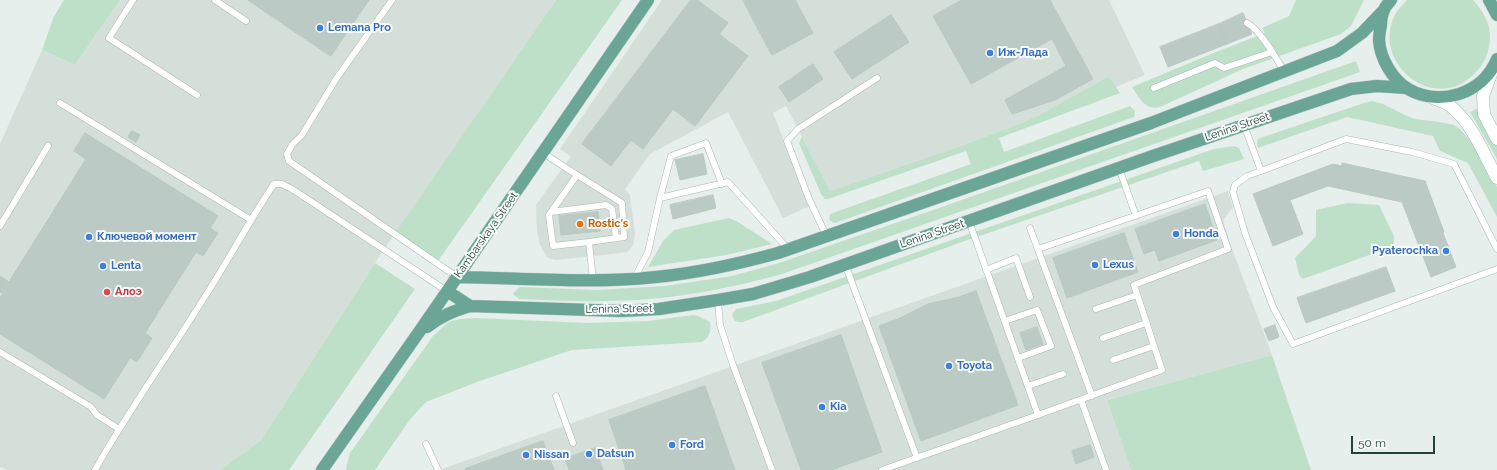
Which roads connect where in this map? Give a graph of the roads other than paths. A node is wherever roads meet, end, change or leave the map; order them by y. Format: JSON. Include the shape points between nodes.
{"nodes":[{"id":1,"x":133,"y":0,"type":"edge"},
{"id":2,"x":215,"y":0,"type":"edge"},
{"id":3,"x":392,"y":0,"type":"edge"},
{"id":4,"x":648,"y":0,"type":"edge"},
{"id":5,"x":1391,"y":0,"type":"edge"},
{"id":6,"x":1489,"y":0,"type":"edge"},
{"id":7,"x":1384,"y":5,"type":"edge"},
{"id":8,"x":1497,"y":15,"type":"edge"},
{"id":9,"x":246,"y":21,"type":"dead end"},
{"id":10,"x":1247,"y":23,"type":"dead end"},
{"id":11,"x":1272,"y":52,"type":"junction"},
{"id":12,"x":1496,"y":63,"type":"edge"},
{"id":13,"x":1284,"y":71,"type":"junction"},
{"id":14,"x":877,"y":78,"type":"dead end"},
{"id":15,"x":1154,"y":88,"type":"dead end"},
{"id":16,"x":1407,"y":88,"type":"junction"},
{"id":17,"x":197,"y":95,"type":"dead end"},
{"id":18,"x":1431,"y":97,"type":"junction"},
{"id":19,"x":60,"y":103,"type":"dead end"},
{"id":20,"x":1244,"y":125,"type":"junction"},
{"id":21,"x":1497,"y":139,"type":"edge"},
{"id":22,"x":48,"y":146,"type":"dead end"},
{"id":23,"x":543,"y":153,"type":"junction"},
{"id":24,"x":1119,"y":168,"type":"junction"},
{"id":25,"x":1261,"y":171,"type":"junction"},
{"id":26,"x":578,"y":175,"type":"junction"},
{"id":27,"x":1497,"y":178,"type":"edge"},
{"id":28,"x":722,"y":184,"type":"junction"},
{"id":29,"x":660,"y":198,"type":"junction"},
{"id":30,"x":551,"y":212,"type":"junction"},
{"id":31,"x":1136,"y":216,"type":"junction"},
{"id":32,"x":251,"y":220,"type":"junction"},
{"id":33,"x":969,"y":221,"type":"junction"},
{"id":34,"x":0,"y":226,"type":"edge"},
{"id":35,"x":1030,"y":228,"type":"dead end"},
{"id":36,"x":827,"y":237,"type":"junction"},
{"id":37,"x":616,"y":238,"type":"junction"},
{"id":38,"x":589,"y":242,"type":"junction"},
{"id":39,"x":1038,"y":249,"type":"junction"},
{"id":40,"x":1497,"y":249,"type":"edge"},
{"id":41,"x":789,"y":250,"type":"junction"},
{"id":42,"x":846,"y":264,"type":"junction"},
{"id":43,"x":986,"y":270,"type":"junction"},
{"id":44,"x":1497,"y":270,"type":"edge"},
{"id":45,"x":457,"y":277,"type":"junction"},
{"id":46,"x":634,"y":279,"type":"junction"},
{"id":47,"x":593,"y":280,"type":"junction"},
{"id":48,"x":447,"y":291,"type":"junction"},
{"id":49,"x":1137,"y":295,"type":"junction"},
{"id":50,"x":1030,"y":297,"type":"dead end"},
{"id":51,"x":718,"y":300,"type":"junction"},
{"id":52,"x":470,"y":306,"type":"junction"},
{"id":53,"x":1096,"y":309,"type":"dead end"},
{"id":54,"x":1005,"y":321,"type":"junction"},
{"id":55,"x":1146,"y":323,"type":"junction"},
{"id":56,"x":419,"y":332,"type":"junction"},
{"id":57,"x":1103,"y":338,"type":"dead end"},
{"id":58,"x":1154,"y":346,"type":"junction"},
{"id":59,"x":0,"y":352,"type":"edge"},
{"id":60,"x":1018,"y":358,"type":"junction"},
{"id":61,"x":1113,"y":360,"type":"dead end"},
{"id":62,"x":1063,"y":374,"type":"dead end"},
{"id":63,"x":1028,"y":386,"type":"junction"},
{"id":64,"x":556,"y":396,"type":"dead end"},
{"id":65,"x":1092,"y":396,"type":"junction"},
{"id":66,"x":1081,"y":400,"type":"junction"},
{"id":67,"x":1038,"y":414,"type":"junction"},
{"id":68,"x":119,"y":429,"type":"junction"},
{"id":69,"x":573,"y":443,"type":"dead end"},
{"id":70,"x":426,"y":444,"type":"dead end"},
{"id":71,"x":916,"y":458,"type":"junction"},
{"id":72,"x":327,"y":468,"type":"edge"},
{"id":73,"x":94,"y":470,"type":"edge"},
{"id":74,"x":438,"y":470,"type":"edge"},
{"id":75,"x":772,"y":470,"type":"edge"},
{"id":76,"x":882,"y":470,"type":"edge"},
{"id":77,"x":1106,"y":470,"type":"edge"}],
"edges":[{"from":1,"to":17,"type":"lane","via":[[109,38]]},
{"from":2,"to":9,"type":"lane"},
{"from":3,"to":45,"type":"lane","via":[[287,154],[289,161]]},
{"from":4,"to":23,"type":"main road","name":"Kambarskaya Street"},
{"from":5,"to":7,"type":"main road"},
{"from":6,"to":8,"type":"main road"},
{"from":7,"to":13,"type":"main road","via":[[1362,33],[1337,51]]},
{"from":7,"to":16,"type":"main road","via":[[1379,40],[1383,59],[1393,76]]},
{"from":10,"to":11,"type":"lane"},
{"from":11,"to":13,"type":"lane"},
{"from":11,"to":15,"type":"lane","via":[[1224,68],[1215,63]]},
{"from":12,"to":18,"type":"main road","via":[[1478,85],[1456,96]]},
{"from":12,"to":21,"type":"main road","via":[[1483,96],[1484,114]]},
{"from":13,"to":36,"type":"main road","via":[[1152,123]]},
{"from":14,"to":36,"type":"lane","via":[[798,129],[787,140],[809,200]]},
{"from":16,"to":18,"type":"main road"},
{"from":16,"to":20,"type":"main road","name":"Lenina Street","via":[[1377,86],[1351,89]]},
{"from":18,"to":27,"type":"main road","via":[[1447,104],[1467,124]]},
{"from":19,"to":32,"type":"lane"},
{"from":20,"to":24,"type":"main road","name":"Lenina Street"},
{"from":20,"to":25,"type":"lane"},
{"from":22,"to":34,"type":"lane"},
{"from":23,"to":26,"type":"lane"},
{"from":23,"to":45,"type":"main road","name":"Kambarskaya Street"},
{"from":24,"to":31,"type":"lane"},
{"from":24,"to":33,"type":"main road","name":"Lenina Street"},
{"from":25,"to":40,"type":"lane","via":[[1346,139],[1418,153],[1454,164]]},
{"from":25,"to":44,"type":"lane","via":[[1247,176],[1235,185],[1233,192],[1245,233],[1273,307],[1293,344]]},
{"from":26,"to":30,"type":"lane"},
{"from":26,"to":37,"type":"lane","via":[[622,203],[624,237]]},
{"from":28,"to":29,"type":"lane"},
{"from":28,"to":29,"type":"lane","via":[[706,143],[671,156]]},
{"from":28,"to":41,"type":"lane","via":[[728,182]]},
{"from":29,"to":46,"type":"lane","via":[[648,252]]},
{"from":30,"to":37,"type":"lane","via":[[606,205],[612,209]]},
{"from":30,"to":38,"type":"lane","via":[[549,215],[553,246]]},
{"from":31,"to":39,"type":"lane"},
{"from":31,"to":49,"type":"lane","via":[[1208,192],[1228,250],[1134,285]]},
{"from":32,"to":48,"type":"lane","via":[[274,184],[282,184]]},
{"from":32,"to":68,"type":"lane","via":[[206,296]]},
{"from":33,"to":42,"type":"main road","name":"Lenina Street"},
{"from":33,"to":43,"type":"lane"},
{"from":35,"to":39,"type":"lane"},
{"from":36,"to":41,"type":"main road"},
{"from":37,"to":38,"type":"lane"},
{"from":38,"to":47,"type":"lane"},
{"from":39,"to":65,"type":"lane"},
{"from":41,"to":46,"type":"main road","via":[[706,270]]},
{"from":42,"to":51,"type":"main road","name":"Lenina Street","via":[[777,287]]},
{"from":42,"to":71,"type":"lane"},
{"from":43,"to":50,"type":"lane","via":[[1016,258]]},
{"from":43,"to":54,"type":"lane"},
{"from":45,"to":47,"type":"main road"},
{"from":45,"to":48,"type":"main road","name":"Kambarskaya Street"},
{"from":46,"to":47,"type":"main road"},
{"from":48,"to":52,"type":"main road"},
{"from":48,"to":56,"type":"main road","name":"Kambarskaya Street"},
{"from":49,"to":53,"type":"lane"},
{"from":49,"to":55,"type":"lane"},
{"from":51,"to":52,"type":"main road","name":"Lenina Street","via":[[622,311]]},
{"from":51,"to":75,"type":"lane","via":[[720,326]]},
{"from":52,"to":56,"type":"main road","via":[[446,314]]},
{"from":54,"to":60,"type":"lane"},
{"from":54,"to":60,"type":"lane","via":[[1037,310],[1051,346]]},
{"from":55,"to":57,"type":"lane"},
{"from":55,"to":58,"type":"lane"},
{"from":56,"to":72,"type":"main road","name":"Kambarskaya Street"},
{"from":58,"to":61,"type":"lane"},
{"from":58,"to":65,"type":"lane","via":[[1162,370]]},
{"from":59,"to":68,"type":"lane","via":[[91,407],[96,415]]},
{"from":60,"to":63,"type":"lane"},
{"from":62,"to":63,"type":"lane"},
{"from":63,"to":67,"type":"lane"},
{"from":64,"to":69,"type":"lane"},
{"from":65,"to":66,"type":"lane"},
{"from":66,"to":67,"type":"lane"},
{"from":66,"to":77,"type":"lane"},
{"from":67,"to":71,"type":"lane"},
{"from":68,"to":73,"type":"lane"},
{"from":70,"to":74,"type":"lane"},
{"from":71,"to":76,"type":"lane"}]}
